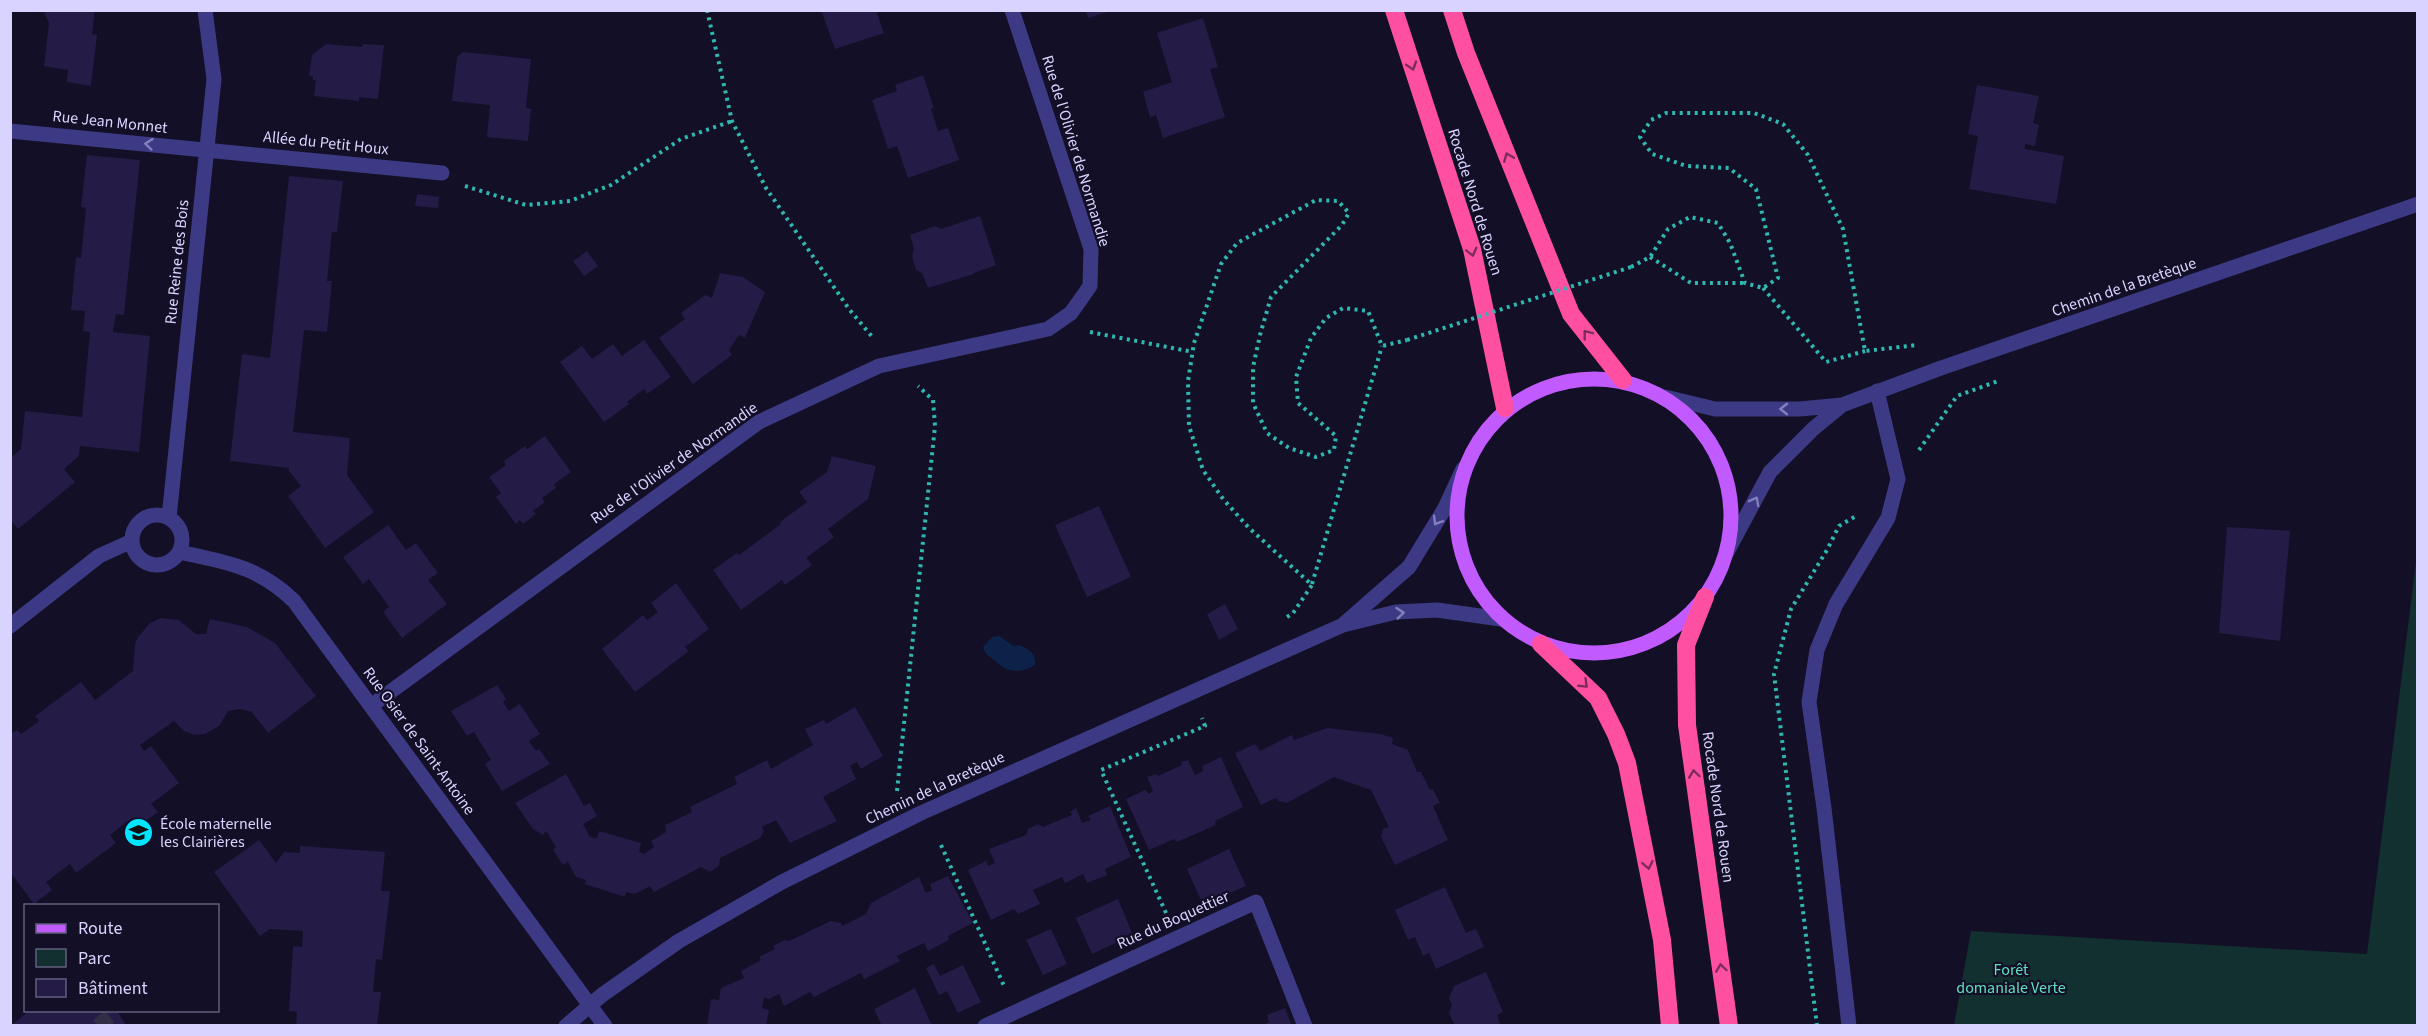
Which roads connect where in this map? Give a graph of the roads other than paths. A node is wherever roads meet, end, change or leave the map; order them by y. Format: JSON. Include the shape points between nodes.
{"nodes":[{"id":1,"x":205,"y":10,"type":"edge"},
{"id":2,"x":1012,"y":10,"type":"edge"},
{"id":3,"x":1394,"y":10,"type":"edge"},
{"id":4,"x":1452,"y":10,"type":"edge"},
{"id":5,"x":10,"y":130,"type":"edge"},
{"id":6,"x":207,"y":150,"type":"junction"},
{"id":7,"x":442,"y":173,"type":"road end"},
{"id":8,"x":2418,"y":204,"type":"edge"},
{"id":9,"x":1623,"y":380,"type":"junction"},
{"id":10,"x":1877,"y":391,"type":"junction"},
{"id":11,"x":1665,"y":397,"type":"junction"},
{"id":12,"x":1842,"y":405,"type":"junction"},
{"id":13,"x":1505,"y":408,"type":"junction"},
{"id":14,"x":1463,"y":469,"type":"junction"},
{"id":15,"x":169,"y":518,"type":"junction"},
{"id":16,"x":132,"y":541,"type":"junction"},
{"id":17,"x":179,"y":552,"type":"junction"},
{"id":18,"x":1727,"y":552,"type":"junction"},
{"id":19,"x":1705,"y":597,"type":"junction"},
{"id":20,"x":1501,"y":619,"type":"junction"},
{"id":21,"x":1343,"y":625,"type":"junction"},
{"id":22,"x":10,"y":626,"type":"edge"},
{"id":23,"x":1541,"y":644,"type":"junction"},
{"id":24,"x":371,"y":706,"type":"junction"},
{"id":25,"x":590,"y":1005,"type":"junction"},
{"id":26,"x":566,"y":1026,"type":"edge"},
{"id":27,"x":605,"y":1026,"type":"edge"},
{"id":28,"x":985,"y":1026,"type":"edge"},
{"id":29,"x":1305,"y":1026,"type":"edge"},
{"id":30,"x":1670,"y":1026,"type":"edge"},
{"id":31,"x":1729,"y":1026,"type":"edge"},
{"id":32,"x":1849,"y":1026,"type":"edge"}],
"edges":[{"from":1,"to":6,"type":"street","name":"Rue Reine des Bois","via":[[214,78]]},
{"from":2,"to":24,"type":"street","name":"Rue de l'Olivier de Normandie","via":[[1091,249],[1090,286],[1071,313],[1048,329],[879,366],[759,422]]},
{"from":3,"to":13,"type":"highway","name":"Rocade Nord de Rouen","one_way":true,"via":[[1472,249]]},
{"from":9,"to":4,"type":"highway","one_way":true,"via":[[1571,314]]},
{"from":6,"to":5,"type":"street","name":"Rue Jean Monnet","one_way":true},
{"from":6,"to":7,"type":"street","name":"Allée du Petit Houx"},
{"from":6,"to":15,"type":"street","name":"Rue Reine des Bois"},
{"from":8,"to":10,"type":"street","name":"Chemin de la Bretèque"},
{"from":9,"to":11,"type":"main road"},
{"from":9,"to":13,"type":"main road","via":[[1561,381]]},
{"from":10,"to":12,"type":"street","name":"Chemin de la Bretèque"},
{"from":10,"to":32,"type":"street","via":[[1898,478],[1887,518],[1836,604],[1816,650],[1809,702]]},
{"from":12,"to":11,"type":"street","name":"Chemin de la Bretèque","one_way":true,"via":[[1715,409]]},
{"from":11,"to":18,"type":"main road","via":[[1699,426],[1722,464],[1731,508]]},
{"from":18,"to":12,"type":"street","name":"Chemin de la Bretèque","one_way":true,"via":[[1770,472]]},
{"from":13,"to":14,"type":"main road","via":[[1480,436]]},
{"from":14,"to":20,"type":"main road","via":[[1455,523],[1469,575]]},
{"from":14,"to":21,"type":"street","name":"Chemin de la Bretèque","one_way":true,"via":[[1445,508],[1409,567]]},
{"from":15,"to":16,"type":"street","via":[[160,514],[146,517],[135,527]]},
{"from":15,"to":17,"type":"street","via":[[181,533]]},
{"from":16,"to":17,"type":"street","via":[[137,555],[149,564],[164,564]]},
{"from":16,"to":22,"type":"street","via":[[99,556]]},
{"from":17,"to":24,"type":"street","name":"Rue Osier de Saint-Antoine","via":[[236,564],[277,584],[294,601]]},
{"from":18,"to":19,"type":"main road"},
{"from":19,"to":23,"type":"main road","via":[[1672,629],[1631,649],[1586,654]]},
{"from":31,"to":19,"type":"highway","name":"Rocade Nord de Rouen","one_way":true,"via":[[1687,725],[1686,645]]},
{"from":21,"to":20,"type":"street","name":"Chemin de la Bretèque","one_way":true,"via":[[1437,610]]},
{"from":20,"to":23,"type":"main road"},
{"from":21,"to":25,"type":"street","name":"Chemin de la Bretèque","via":[[921,813],[782,882],[679,941]]},
{"from":23,"to":30,"type":"highway","one_way":true,"via":[[1598,698],[1627,763],[1662,940]]},
{"from":24,"to":25,"type":"street","name":"Rue Osier de Saint-Antoine"},
{"from":25,"to":26,"type":"street","name":"Chemin de la Bretèque"},
{"from":25,"to":27,"type":"street","name":"Rue Osier de Saint-Antoine"},
{"from":28,"to":29,"type":"street","name":"Rue du Boquettier","via":[[1256,902]]}]}
